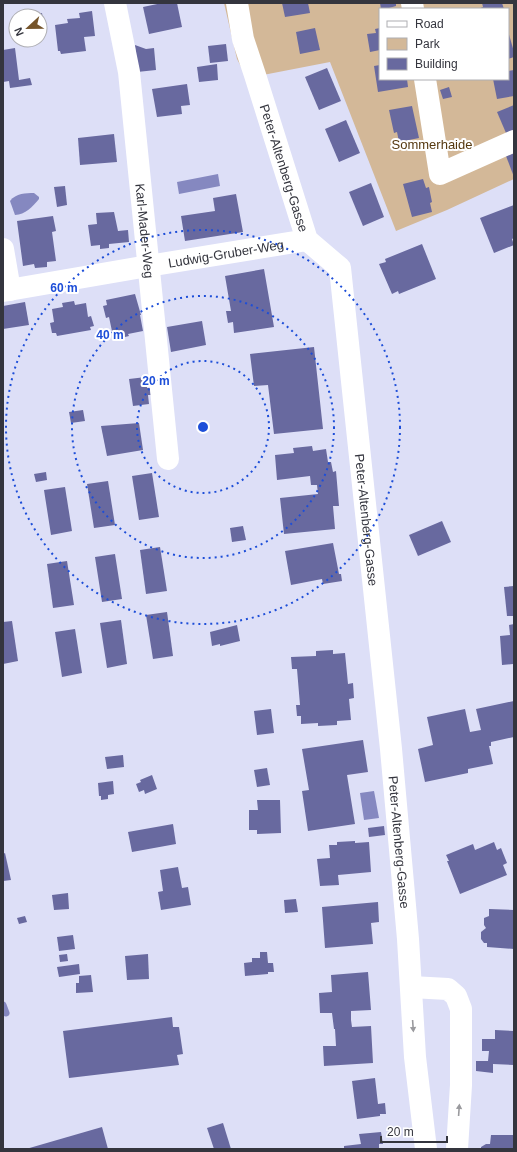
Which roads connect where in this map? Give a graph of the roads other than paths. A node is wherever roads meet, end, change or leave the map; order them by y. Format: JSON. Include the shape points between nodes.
{"nodes":[{"id":1,"x":115,"y":3,"type":"edge"},
{"id":2,"x":237,"y":3,"type":"edge"},
{"id":3,"x":425,"y":80,"type":"edge"},
{"id":4,"x":514,"y":141,"type":"edge"},
{"id":5,"x":307,"y":240,"type":"junction"},
{"id":6,"x":3,"y":249,"type":"edge"},
{"id":7,"x":148,"y":266,"type":"junction"},
{"id":8,"x":6,"y":290,"type":"edge"},
{"id":9,"x":168,"y":459,"type":"dead end"},
{"id":10,"x":411,"y":987,"type":"junction"},
{"id":11,"x":426,"y":1149,"type":"edge"},
{"id":12,"x":457,"y":1149,"type":"edge"}],
"edges":[{"from":1,"to":7,"type":"street","name":"Karl-Mader-Weg","via":[[129,72]]},
{"from":2,"to":5,"type":"street","name":"Peter-Altenberg-Gasse","via":[[243,39]]},
{"from":3,"to":4,"type":"street","via":[[440,174]]},
{"from":5,"to":7,"type":"street","name":"Ludwig-Gruber-Weg"},
{"from":5,"to":10,"type":"street","name":"Peter-Altenberg-Gasse","via":[[340,268],[390,749]]},
{"from":6,"to":8,"type":"street"},
{"from":7,"to":8,"type":"street","name":"Ludwig-Gruber-Weg"},
{"from":7,"to":9,"type":"street","name":"Karl-Mader-Weg"},
{"from":10,"to":11,"type":"street","name":"Peter-Altenberg-Gasse","one_way":true,"via":[[415,1057]]},
{"from":12,"to":10,"type":"street","one_way":true,"via":[[461,1085],[461,1009],[456,996],[448,989]]}]}
